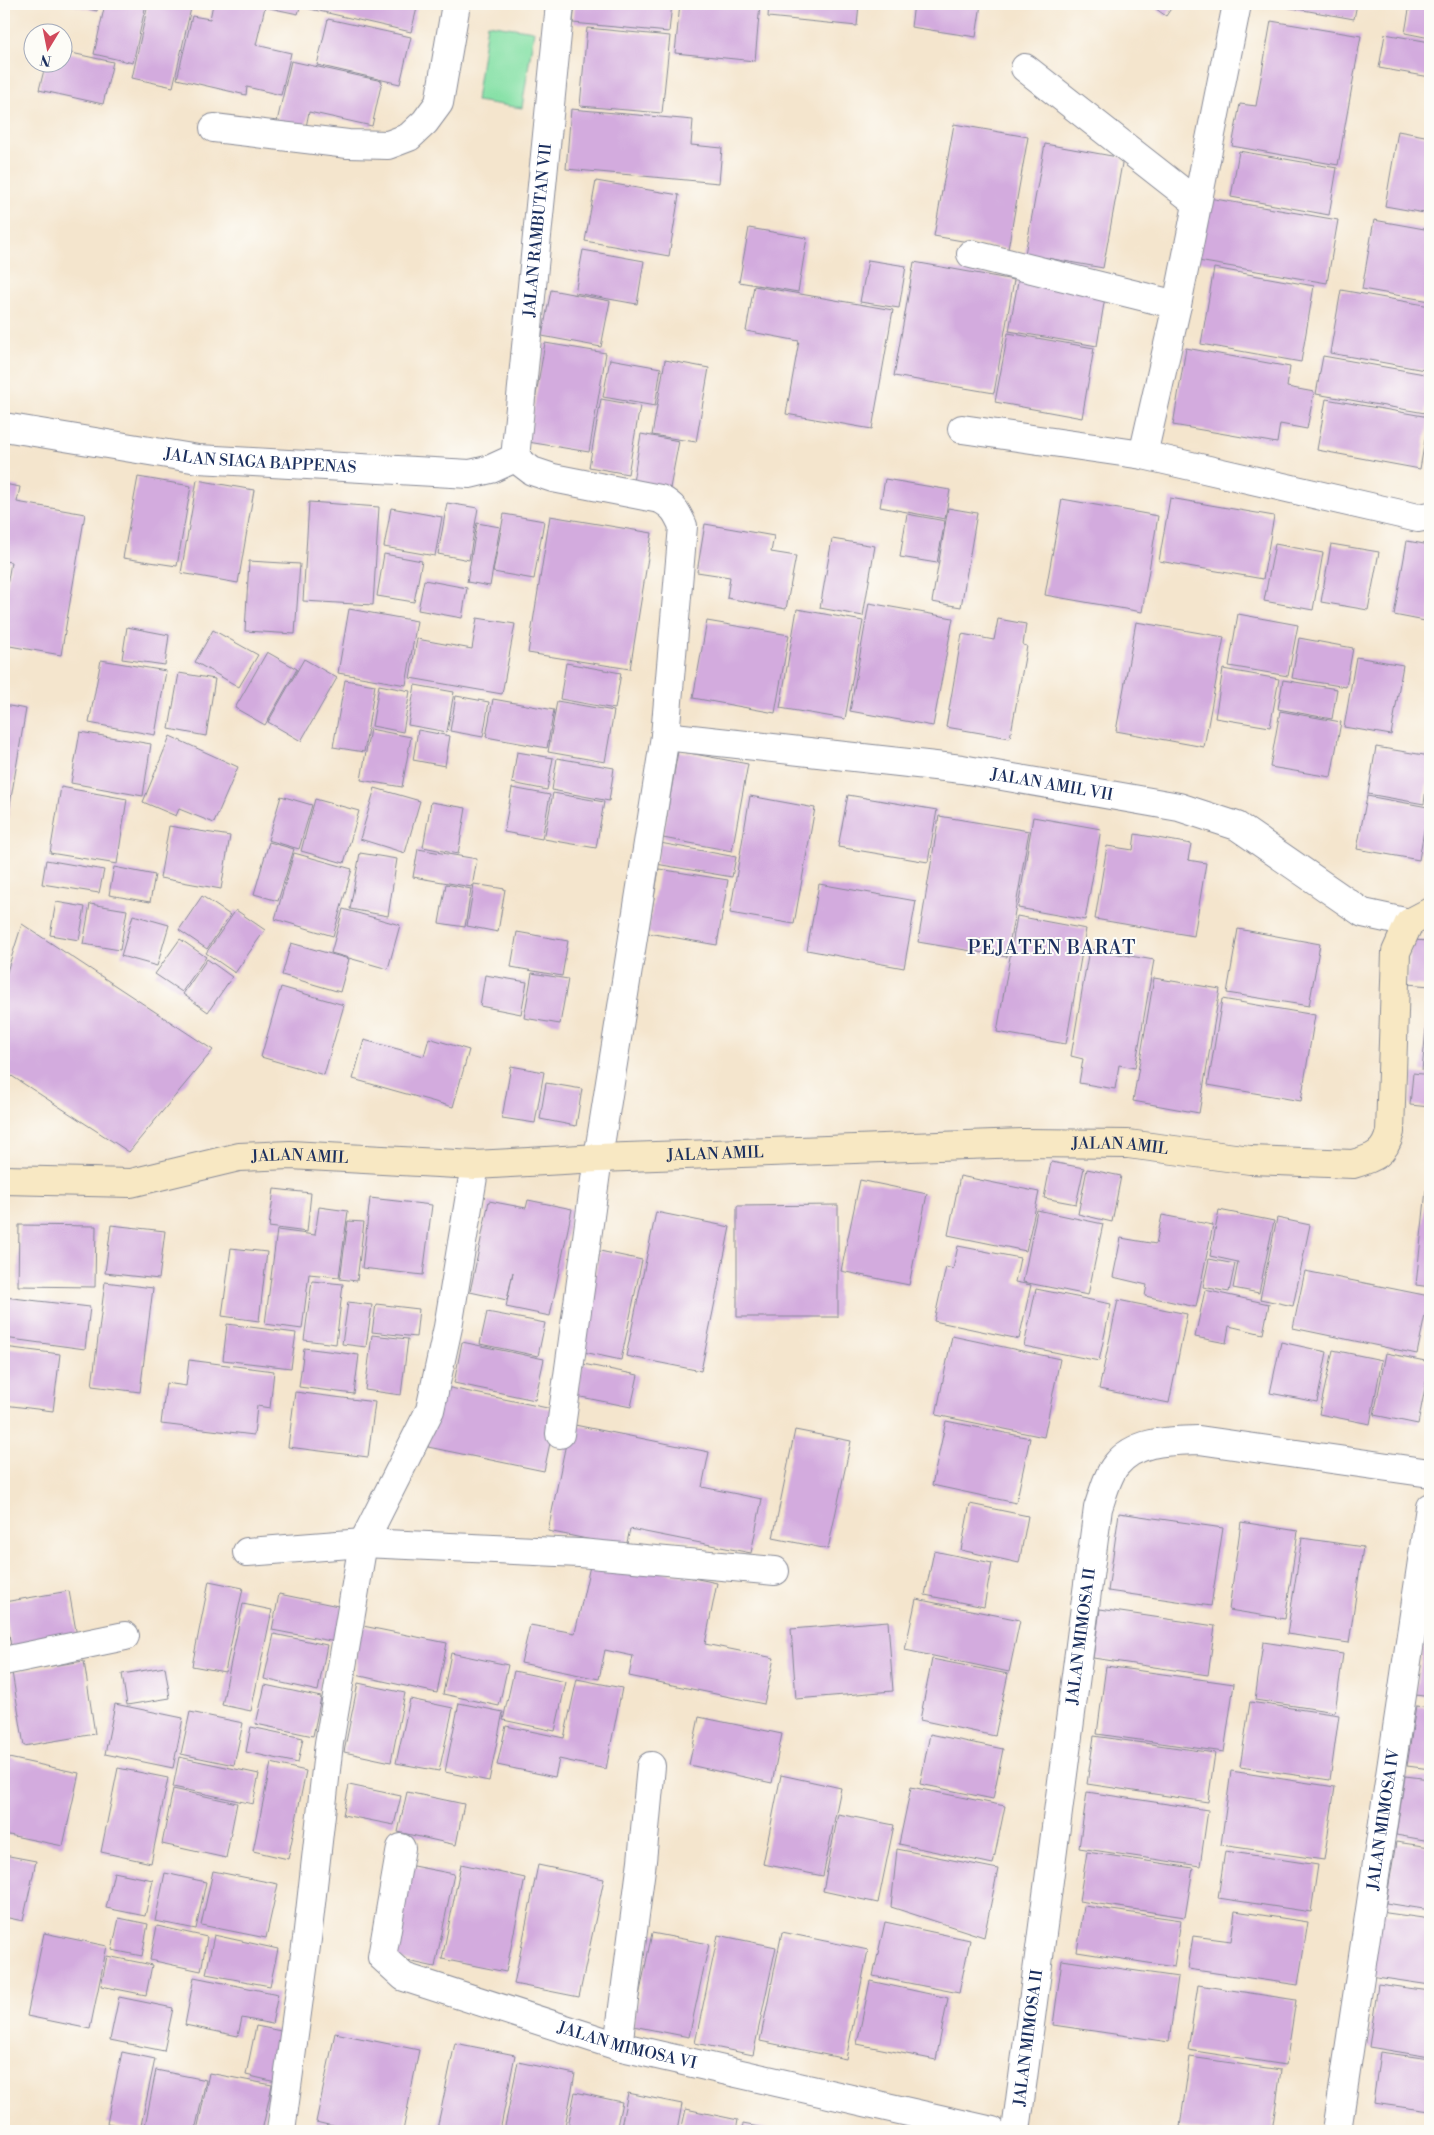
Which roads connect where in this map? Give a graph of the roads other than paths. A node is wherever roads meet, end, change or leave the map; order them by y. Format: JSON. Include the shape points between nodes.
{"nodes":[{"id":1,"x":456,"y":4,"type":"edge"},
{"id":2,"x":560,"y":4,"type":"edge"},
{"id":3,"x":1237,"y":4,"type":"edge"},
{"id":4,"x":1025,"y":68,"type":"dead end"},
{"id":5,"x":214,"y":128,"type":"dead end"},
{"id":6,"x":1197,"y":204,"type":"junction"},
{"id":7,"x":971,"y":254,"type":"dead end"},
{"id":8,"x":1177,"y":305,"type":"junction"},
{"id":9,"x":4,"y":427,"type":"edge"},
{"id":10,"x":962,"y":429,"type":"dead end"},
{"id":11,"x":1143,"y":455,"type":"junction"},
{"id":12,"x":515,"y":458,"type":"junction"},
{"id":13,"x":1430,"y":516,"type":"edge"},
{"id":14,"x":665,"y":736,"type":"junction"},
{"id":15,"x":1420,"y":917,"type":"edge"},
{"id":16,"x":598,"y":1158,"type":"junction"},
{"id":17,"x":475,"y":1165,"type":"junction"},
{"id":18,"x":4,"y":1180,"type":"edge"},
{"id":19,"x":560,"y":1434,"type":"dead end"},
{"id":20,"x":1430,"y":1473,"type":"edge"},
{"id":21,"x":1430,"y":1507,"type":"edge"},
{"id":22,"x":363,"y":1543,"type":"junction"},
{"id":23,"x":247,"y":1552,"type":"dead end"},
{"id":24,"x":775,"y":1571,"type":"dead end"},
{"id":25,"x":125,"y":1636,"type":"dead end"},
{"id":26,"x":4,"y":1661,"type":"edge"},
{"id":27,"x":651,"y":1766,"type":"dead end"},
{"id":28,"x":401,"y":1848,"type":"dead end"},
{"id":29,"x":618,"y":2046,"type":"junction"},
{"id":30,"x":281,"y":2131,"type":"edge"},
{"id":31,"x":992,"y":2131,"type":"edge"},
{"id":32,"x":1016,"y":2131,"type":"edge"},
{"id":33,"x":1337,"y":2131,"type":"edge"}],
"edges":[{"from":1,"to":5,"type":"street","via":[[440,103],[409,137],[388,145],[348,144]]},
{"from":2,"to":12,"type":"street","name":"JALAN RAMBUTAN VII"},
{"from":3,"to":6,"type":"street"},
{"from":4,"to":6,"type":"street"},
{"from":6,"to":8,"type":"street"},
{"from":7,"to":8,"type":"street"},
{"from":8,"to":11,"type":"street"},
{"from":9,"to":12,"type":"street","name":"JALAN SIAGA BAPPENAS","via":[[198,459],[470,474]]},
{"from":10,"to":11,"type":"street"},
{"from":11,"to":13,"type":"street","via":[[1418,518]]},
{"from":12,"to":14,"type":"street","via":[[532,471],[553,478],[660,499],[672,505],[677,512],[683,526]]},
{"from":14,"to":15,"type":"street","name":"JALAN AMIL VII","via":[[962,769],[1179,806],[1237,826],[1363,913]]},
{"from":14,"to":16,"type":"street"},
{"from":15,"to":16,"type":"street","name":"JALAN AMIL","via":[[1396,952],[1390,1132],[1380,1153],[1353,1164],[1250,1160],[1128,1144],[1023,1142]]},
{"from":16,"to":17,"type":"street","name":"JALAN AMIL"},
{"from":16,"to":19,"type":"street"},
{"from":17,"to":18,"type":"street","name":"JALAN AMIL","via":[[290,1154],[240,1157],[132,1183]]},
{"from":17,"to":22,"type":"street","via":[[450,1318],[430,1410]]},
{"from":20,"to":32,"type":"street","name":"JALAN MIMOSA II","via":[[1199,1440],[1161,1441],[1134,1451],[1116,1465],[1098,1508]]},
{"from":21,"to":33,"type":"street","name":"JALAN MIMOSA IV"},
{"from":22,"to":23,"type":"street"},
{"from":22,"to":24,"type":"street","via":[[580,1553]]},
{"from":22,"to":30,"type":"street","via":[[329,1742]]},
{"from":25,"to":26,"type":"street"},
{"from":27,"to":29,"type":"street"},
{"from":28,"to":29,"type":"street","name":"JALAN MIMOSA VI","via":[[382,1957],[398,1972],[404,1977]]},
{"from":29,"to":31,"type":"street","name":"JALAN MIMOSA VI"}]}
